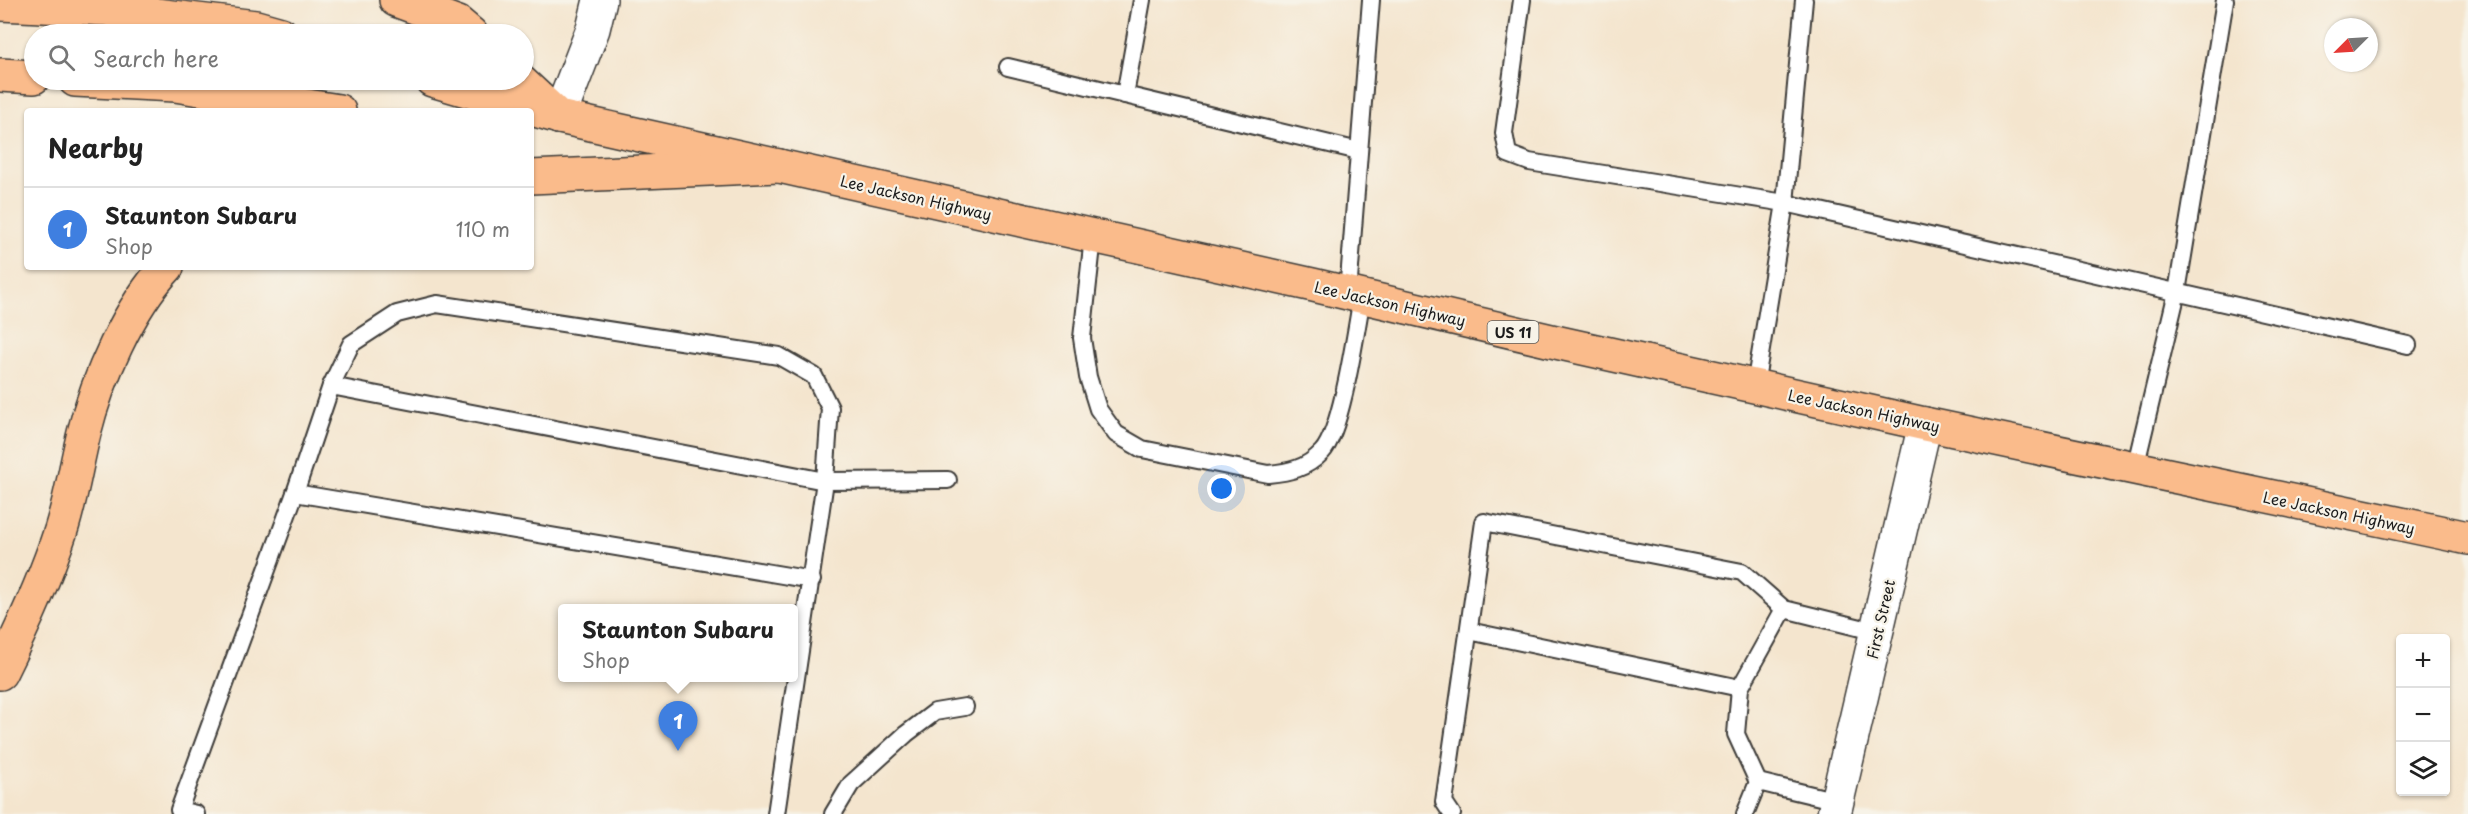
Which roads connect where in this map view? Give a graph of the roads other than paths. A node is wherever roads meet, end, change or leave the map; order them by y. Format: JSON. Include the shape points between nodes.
{"nodes":[{"id":1,"x":396,"y":0,"type":"edge"},
{"id":2,"x":600,"y":0,"type":"edge"},
{"id":3,"x":1142,"y":0,"type":"edge"},
{"id":4,"x":1371,"y":0,"type":"edge"},
{"id":5,"x":1522,"y":0,"type":"edge"},
{"id":6,"x":1804,"y":0,"type":"edge"},
{"id":7,"x":2225,"y":0,"type":"edge"},
{"id":8,"x":0,"y":4,"type":"edge"},
{"id":9,"x":231,"y":24,"type":"edge"},
{"id":10,"x":459,"y":24,"type":"edge"},
{"id":11,"x":1008,"y":67,"type":"dead end"},
{"id":12,"x":0,"y":75,"type":"edge"},
{"id":13,"x":24,"y":76,"type":"edge"},
{"id":14,"x":207,"y":90,"type":"edge"},
{"id":15,"x":460,"y":90,"type":"edge"},
{"id":16,"x":526,"y":90,"type":"edge"},
{"id":17,"x":1125,"y":95,"type":"junction"},
{"id":18,"x":320,"y":108,"type":"edge"},
{"id":19,"x":511,"y":108,"type":"edge"},
{"id":20,"x":545,"y":120,"type":"edge"},
{"id":21,"x":1359,"y":151,"type":"junction"},
{"id":22,"x":779,"y":166,"type":"junction"},
{"id":23,"x":534,"y":177,"type":"edge"},
{"id":24,"x":1785,"y":203,"type":"junction"},
{"id":25,"x":1093,"y":237,"type":"junction"},
{"id":26,"x":165,"y":270,"type":"edge"},
{"id":27,"x":2177,"y":292,"type":"junction"},
{"id":28,"x":1355,"y":295,"type":"junction"},
{"id":29,"x":2408,"y":345,"type":"dead end"},
{"id":30,"x":331,"y":386,"type":"junction"},
{"id":31,"x":1755,"y":386,"type":"junction"},
{"id":32,"x":1925,"y":424,"type":"junction"},
{"id":33,"x":2135,"y":468,"type":"junction"},
{"id":34,"x":948,"y":480,"type":"dead end"},
{"id":35,"x":825,"y":481,"type":"junction"},
{"id":36,"x":295,"y":493,"type":"junction"},
{"id":37,"x":2468,"y":538,"type":"edge"},
{"id":38,"x":812,"y":579,"type":"junction"},
{"id":39,"x":1784,"y":609,"type":"junction"},
{"id":40,"x":1469,"y":631,"type":"junction"},
{"id":41,"x":1877,"y":632,"type":"junction"},
{"id":42,"x":798,"y":670,"type":"edge"},
{"id":43,"x":0,"y":673,"type":"edge"},
{"id":44,"x":796,"y":682,"type":"edge"},
{"id":45,"x":1740,"y":688,"type":"junction"},
{"id":46,"x":965,"y":707,"type":"dead end"},
{"id":47,"x":1758,"y":782,"type":"junction"},
{"id":48,"x":1836,"y":808,"type":"edge"},
{"id":49,"x":178,"y":812,"type":"edge"},
{"id":50,"x":196,"y":814,"type":"edge"},
{"id":51,"x":776,"y":814,"type":"edge"},
{"id":52,"x":832,"y":814,"type":"edge"},
{"id":53,"x":1452,"y":814,"type":"edge"},
{"id":54,"x":1745,"y":814,"type":"edge"}],
"edges":[{"from":1,"to":10,"type":"main road"},
{"from":2,"to":20,"type":"street","via":[[593,29]]},
{"from":3,"to":17,"type":"lane"},
{"from":4,"to":21,"type":"lane"},
{"from":5,"to":24,"type":"lane","via":[[1504,133],[1508,154],[1529,162]]},
{"from":6,"to":24,"type":"lane"},
{"from":7,"to":27,"type":"lane"},
{"from":8,"to":9,"type":"main road","via":[[106,9]]},
{"from":11,"to":17,"type":"lane"},
{"from":12,"to":13,"type":"main road"},
{"from":14,"to":18,"type":"main road"},
{"from":15,"to":19,"type":"main road","name":"Lee Jackson Highway","number":"US 11"},
{"from":16,"to":20,"type":"main road"},
{"from":17,"to":21,"type":"lane"},
{"from":20,"to":22,"type":"main road","name":"Lee Jackson Highway","number":"US 11"},
{"from":21,"to":28,"type":"lane"},
{"from":22,"to":23,"type":"main road"},
{"from":22,"to":25,"type":"main road","name":"Lee Jackson Highway","number":"US 11"},
{"from":24,"to":27,"type":"lane"},
{"from":24,"to":31,"type":"lane"},
{"from":25,"to":28,"type":"main road","name":"Lee Jackson Highway","number":"US 11"},
{"from":25,"to":28,"type":"lane","via":[[1082,338],[1088,377],[1098,409],[1116,434],[1142,449],[1268,474],[1306,466],[1323,451],[1334,428],[1342,400]]},
{"from":26,"to":43,"type":"main road","via":[[132,316],[111,357],[85,429],[62,529]]},
{"from":27,"to":29,"type":"lane"},
{"from":27,"to":33,"type":"lane"},
{"from":28,"to":31,"type":"main road","name":"Lee Jackson Highway","number":"US 11"},
{"from":30,"to":35,"type":"lane"},
{"from":30,"to":35,"type":"lane","via":[[351,344],[397,314],[436,304],[780,356],[814,376],[830,408]]},
{"from":30,"to":36,"type":"lane"},
{"from":31,"to":32,"type":"main road","name":"Lee Jackson Highway","number":"US 11"},
{"from":32,"to":33,"type":"main road","name":"Lee Jackson Highway","number":"US 11"},
{"from":32,"to":41,"type":"street","name":"First Street"},
{"from":33,"to":37,"type":"main road","name":"Lee Jackson Highway","number":"US 11"},
{"from":34,"to":35,"type":"lane"},
{"from":35,"to":38,"type":"lane"},
{"from":36,"to":38,"type":"lane"},
{"from":36,"to":49,"type":"lane"},
{"from":38,"to":42,"type":"lane"},
{"from":39,"to":40,"type":"lane","via":[[1742,572],[1484,522]]},
{"from":39,"to":41,"type":"lane"},
{"from":39,"to":45,"type":"lane"},
{"from":40,"to":45,"type":"lane"},
{"from":40,"to":53,"type":"lane","via":[[1444,802]]},
{"from":41,"to":48,"type":"street","name":"First Street"},
{"from":44,"to":51,"type":"lane"},
{"from":45,"to":47,"type":"lane","via":[[1736,734]]},
{"from":46,"to":52,"type":"lane","via":[[935,712],[906,734],[851,784]]},
{"from":47,"to":48,"type":"lane"},
{"from":47,"to":54,"type":"lane"},
{"from":49,"to":50,"type":"lane"}]}
